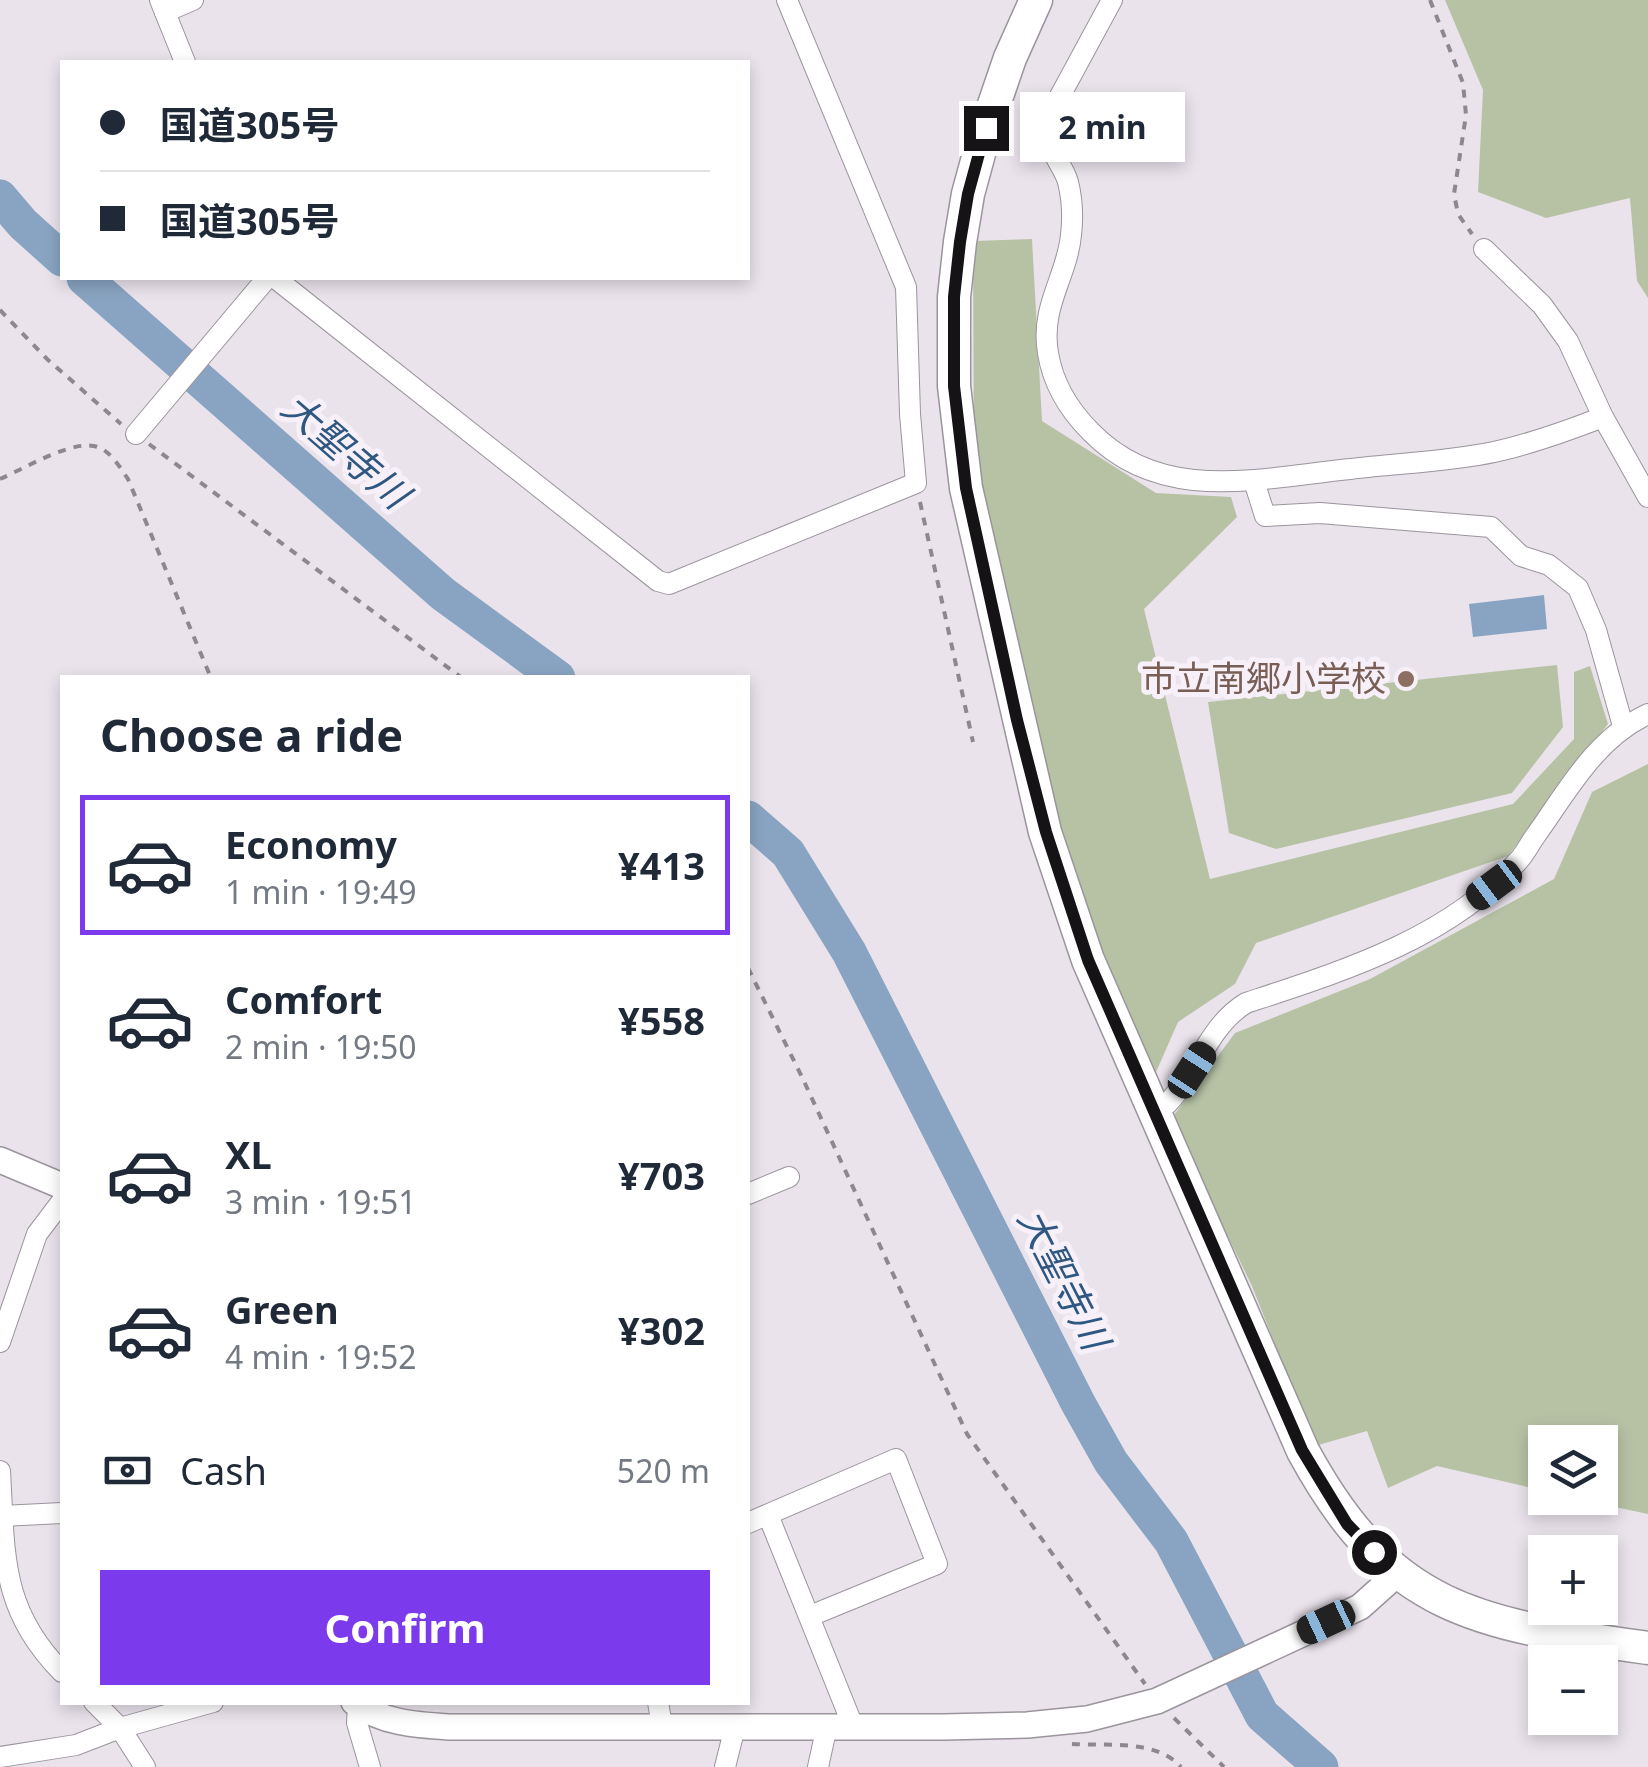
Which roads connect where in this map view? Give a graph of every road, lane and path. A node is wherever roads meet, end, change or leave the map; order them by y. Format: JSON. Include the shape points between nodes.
{"nodes":[{"id":1,"x":193,"y":0,"type":"edge"},
{"id":2,"x":787,"y":0,"type":"edge"},
{"id":3,"x":1036,"y":0,"type":"edge"},
{"id":4,"x":1112,"y":0,"type":"edge"},
{"id":5,"x":1430,"y":0,"type":"edge"},
{"id":6,"x":163,"y":6,"type":"edge"},
{"id":7,"x":184,"y":60,"type":"edge"},
{"id":8,"x":1484,"y":249,"type":"joint"},
{"id":9,"x":278,"y":280,"type":"edge"},
{"id":10,"x":261,"y":284,"type":"edge"},
{"id":11,"x":0,"y":310,"type":"edge"},
{"id":12,"x":1603,"y":417,"type":"junction"},
{"id":13,"x":136,"y":434,"type":"junction"},
{"id":14,"x":0,"y":479,"type":"edge"},
{"id":15,"x":1254,"y":481,"type":"junction"},
{"id":16,"x":916,"y":483,"type":"junction"},
{"id":17,"x":1648,"y":498,"type":"edge"},
{"id":18,"x":209,"y":675,"type":"edge"},
{"id":19,"x":458,"y":675,"type":"edge"},
{"id":20,"x":1648,"y":714,"type":"edge"},
{"id":21,"x":1623,"y":726,"type":"junction"},
{"id":22,"x":973,"y":742,"type":"dead end"},
{"id":23,"x":750,"y":972,"type":"edge"},
{"id":24,"x":1150,"y":1104,"type":"junction"},
{"id":25,"x":0,"y":1160,"type":"edge"},
{"id":26,"x":788,"y":1177,"type":"dead end"},
{"id":27,"x":60,"y":1185,"type":"edge"},
{"id":28,"x":750,"y":1193,"type":"edge"},
{"id":29,"x":60,"y":1204,"type":"edge"},
{"id":30,"x":0,"y":1342,"type":"edge"},
{"id":31,"x":0,"y":1471,"type":"edge"},
{"id":32,"x":60,"y":1513,"type":"edge"},
{"id":33,"x":768,"y":1515,"type":"junction"},
{"id":34,"x":2,"y":1516,"type":"junction"},
{"id":35,"x":750,"y":1522,"type":"edge"},
{"id":36,"x":1397,"y":1574,"type":"junction"},
{"id":37,"x":810,"y":1616,"type":"junction"},
{"id":38,"x":1648,"y":1648,"type":"edge"},
{"id":39,"x":60,"y":1670,"type":"edge"},
{"id":40,"x":1157,"y":1702,"type":"junction"},
{"id":41,"x":97,"y":1705,"type":"edge"},
{"id":42,"x":202,"y":1705,"type":"edge"},
{"id":43,"x":356,"y":1705,"type":"edge"},
{"id":44,"x":358,"y":1705,"type":"edge"},
{"id":45,"x":660,"y":1714,"type":"edge"},
{"id":46,"x":735,"y":1726,"type":"junction"},
{"id":47,"x":827,"y":1726,"type":"junction"},
{"id":48,"x":853,"y":1726,"type":"junction"},
{"id":49,"x":120,"y":1728,"type":"junction"},
{"id":50,"x":1072,"y":1744,"type":"dead end"},
{"id":51,"x":0,"y":1757,"type":"edge"},
{"id":52,"x":145,"y":1767,"type":"edge"},
{"id":53,"x":370,"y":1767,"type":"edge"},
{"id":54,"x":725,"y":1767,"type":"edge"},
{"id":55,"x":818,"y":1767,"type":"edge"},
{"id":56,"x":1180,"y":1767,"type":"edge"},
{"id":57,"x":1224,"y":1767,"type":"edge"}],
"edges":[{"from":1,"to":6,"type":"street"},
{"from":2,"to":16,"type":"street","via":[[906,288]]},
{"from":3,"to":24,"type":"highway","via":[[1010,58],[968,194],[954,297],[958,439],[1046,832],[1088,960]]},
{"from":4,"to":15,"type":"street","via":[[1060,96],[1051,130],[1050,144],[1068,181],[1072,221],[1050,300],[1048,356],[1070,411],[1132,464],[1200,483]]},
{"from":5,"to":8,"type":"path","via":[[1464,83],[1455,204]]},
{"from":6,"to":7,"type":"street"},
{"from":8,"to":12,"type":"street","via":[[1568,340]]},
{"from":9,"to":16,"type":"street","via":[[658,582],[669,584]]},
{"from":10,"to":13,"type":"street"},
{"from":11,"to":13,"type":"path"},
{"from":12,"to":15,"type":"street","via":[[1492,452]]},
{"from":12,"to":17,"type":"street"},
{"from":13,"to":19,"type":"path"},
{"from":14,"to":18,"type":"path","via":[[75,446],[88,444],[111,456],[128,479]]},
{"from":15,"to":21,"type":"street","via":[[1265,516],[1320,513],[1491,528],[1521,556],[1549,565],[1578,588]]},
{"from":16,"to":22,"type":"path"},
{"from":20,"to":21,"type":"street"},
{"from":21,"to":24,"type":"street","via":[[1494,885],[1400,947],[1231,1012],[1178,1092],[1167,1104]]},
{"from":23,"to":40,"type":"path","via":[[968,1434]]},
{"from":24,"to":36,"type":"highway","via":[[1302,1450],[1347,1524]]},
{"from":25,"to":27,"type":"street"},
{"from":26,"to":28,"type":"street"},
{"from":29,"to":30,"type":"street","via":[[37,1234]]},
{"from":31,"to":34,"type":"street"},
{"from":32,"to":34,"type":"street"},
{"from":33,"to":35,"type":"street"},
{"from":33,"to":37,"type":"street"},
{"from":33,"to":37,"type":"street","via":[[896,1459],[937,1564]]},
{"from":34,"to":39,"type":"street","via":[[8,1590],[27,1629]]},
{"from":36,"to":38,"type":"highway","via":[[1492,1620]]},
{"from":36,"to":40,"type":"street","via":[[1360,1606]]},
{"from":37,"to":48,"type":"street"},
{"from":40,"to":48,"type":"street","via":[[1052,1723]]},
{"from":40,"to":57,"type":"path"},
{"from":41,"to":49,"type":"street"},
{"from":42,"to":49,"type":"street"},
{"from":43,"to":53,"type":"street"},
{"from":44,"to":45,"type":"street","via":[[375,1716],[449,1727]]},
{"from":45,"to":46,"type":"street"},
{"from":46,"to":47,"type":"street"},
{"from":46,"to":54,"type":"street"},
{"from":47,"to":48,"type":"street"},
{"from":47,"to":55,"type":"street"},
{"from":49,"to":51,"type":"street","via":[[76,1745]]},
{"from":49,"to":52,"type":"street"},
{"from":50,"to":56,"type":"path","via":[[1154,1749]]}]}
